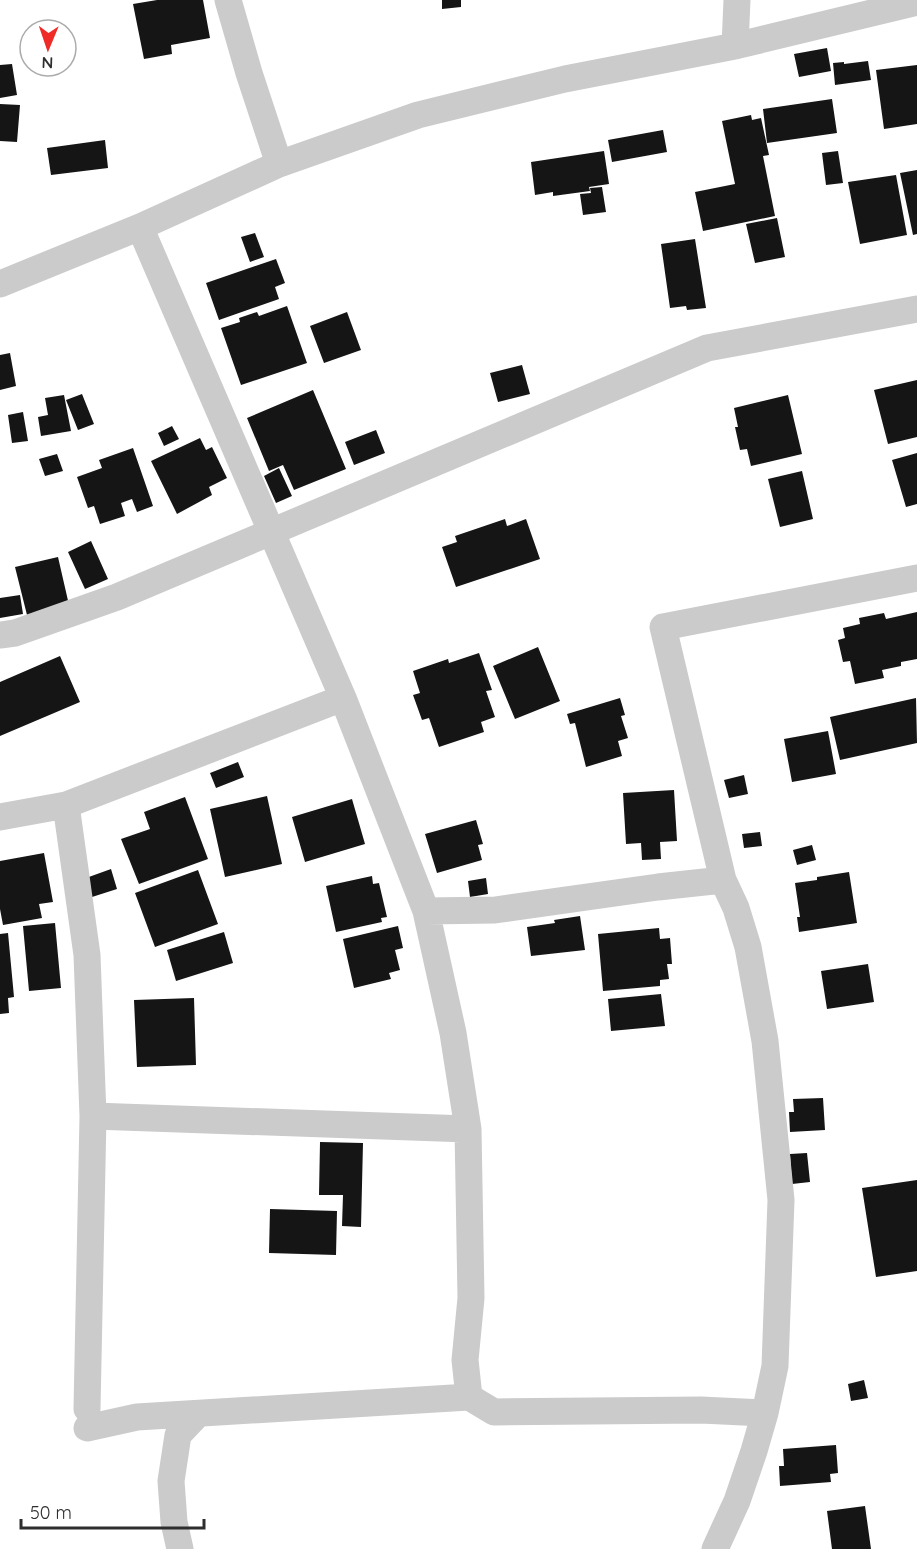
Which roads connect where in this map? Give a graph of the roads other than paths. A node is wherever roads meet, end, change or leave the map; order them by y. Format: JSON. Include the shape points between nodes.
{"nodes":[{"id":1,"x":228,"y":0,"type":"edge"},
{"id":2,"x":736,"y":0,"type":"edge"},
{"id":3,"x":917,"y":2,"type":"edge"},
{"id":4,"x":735,"y":46,"type":"junction"},
{"id":5,"x":279,"y":164,"type":"junction"},
{"id":6,"x":140,"y":226,"type":"junction"},
{"id":7,"x":0,"y":284,"type":"edge"},
{"id":8,"x":917,"y":309,"type":"edge"},
{"id":9,"x":271,"y":531,"type":"junction"},
{"id":10,"x":917,"y":578,"type":"edge"},
{"id":11,"x":0,"y":635,"type":"edge"},
{"id":12,"x":342,"y":698,"type":"junction"},
{"id":13,"x":66,"y":805,"type":"junction"},
{"id":14,"x":0,"y":817,"type":"edge"},
{"id":15,"x":723,"y":880,"type":"junction"},
{"id":16,"x":426,"y":911,"type":"junction"},
{"id":17,"x":93,"y":1116,"type":"junction"},
{"id":18,"x":468,"y":1129,"type":"junction"},
{"id":19,"x":469,"y":1396,"type":"junction"},
{"id":20,"x":198,"y":1413,"type":"junction"},
{"id":21,"x":765,"y":1413,"type":"junction"},
{"id":22,"x":180,"y":1549,"type":"edge"},
{"id":23,"x":715,"y":1549,"type":"edge"}],
"edges":[{"from":1,"to":5,"type":"street"},
{"from":2,"to":4,"type":"street"},
{"from":3,"to":4,"type":"street"},
{"from":4,"to":5,"type":"street","via":[[565,79],[418,115]]},
{"from":5,"to":6,"type":"street"},
{"from":6,"to":7,"type":"street"},
{"from":6,"to":9,"type":"street"},
{"from":8,"to":9,"type":"street","via":[[706,348]]},
{"from":9,"to":11,"type":"street","via":[[117,597]]},
{"from":9,"to":12,"type":"street"},
{"from":10,"to":15,"type":"street","via":[[663,627]]},
{"from":12,"to":13,"type":"street"},
{"from":12,"to":16,"type":"street"},
{"from":13,"to":14,"type":"street"},
{"from":13,"to":17,"type":"street","via":[[87,955]]},
{"from":15,"to":16,"type":"street","via":[[495,910]]},
{"from":15,"to":21,"type":"street","via":[[748,946],[765,1041],[781,1200],[775,1366]]},
{"from":16,"to":18,"type":"street","via":[[453,1033]]},
{"from":17,"to":18,"type":"street"},
{"from":17,"to":20,"type":"street","via":[[87,1418]]},
{"from":18,"to":19,"type":"street","via":[[471,1298],[465,1360]]},
{"from":19,"to":20,"type":"street"},
{"from":19,"to":21,"type":"street","via":[[494,1412]]},
{"from":20,"to":22,"type":"street","via":[[178,1435],[171,1481]]},
{"from":21,"to":23,"type":"street","via":[[737,1502]]}]}
